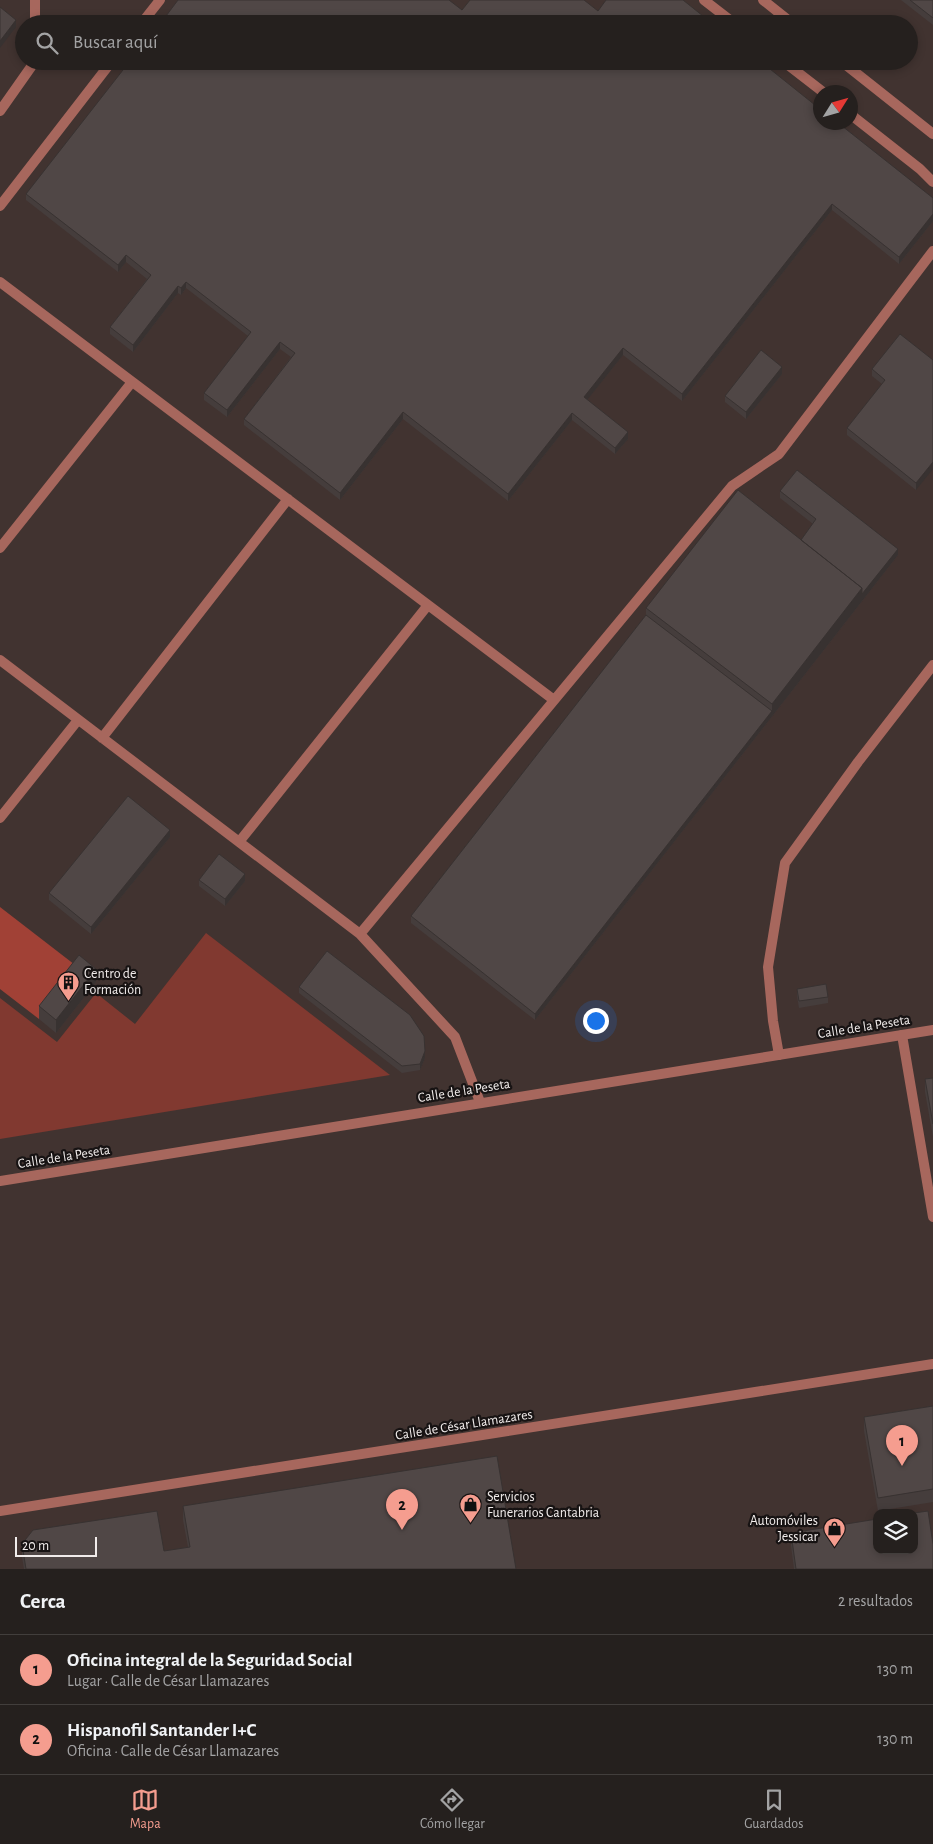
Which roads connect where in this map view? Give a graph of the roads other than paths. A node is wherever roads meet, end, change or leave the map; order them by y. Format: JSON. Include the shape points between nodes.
{"nodes":[{"id":1,"x":35,"y":0,"type":"edge"},
{"id":2,"x":160,"y":0,"type":"edge"},
{"id":3,"x":704,"y":0,"type":"edge"},
{"id":4,"x":763,"y":0,"type":"edge"},
{"id":5,"x":34,"y":15,"type":"edge"},
{"id":6,"x":148,"y":15,"type":"edge"},
{"id":7,"x":723,"y":15,"type":"edge"},
{"id":8,"x":782,"y":15,"type":"edge"},
{"id":9,"x":28,"y":70,"type":"edge"},
{"id":10,"x":105,"y":70,"type":"edge"},
{"id":11,"x":794,"y":70,"type":"edge"},
{"id":12,"x":852,"y":70,"type":"edge"},
{"id":13,"x":813,"y":85,"type":"edge"},
{"id":14,"x":0,"y":111,"type":"edge"},
{"id":15,"x":858,"y":120,"type":"edge"},
{"id":16,"x":933,"y":134,"type":"edge"},
{"id":17,"x":933,"y":182,"type":"edge"},
{"id":18,"x":0,"y":206,"type":"edge"},
{"id":19,"x":933,"y":251,"type":"edge"},
{"id":20,"x":0,"y":282,"type":"edge"},
{"id":21,"x":132,"y":382,"type":"junction"},
{"id":22,"x":288,"y":499,"type":"junction"},
{"id":23,"x":0,"y":548,"type":"edge"},
{"id":24,"x":428,"y":605,"type":"junction"},
{"id":25,"x":0,"y":660,"type":"edge"},
{"id":26,"x":933,"y":665,"type":"edge"},
{"id":27,"x":554,"y":700,"type":"junction"},
{"id":28,"x":78,"y":720,"type":"junction"},
{"id":29,"x":102,"y":738,"type":"junction"},
{"id":30,"x":0,"y":818,"type":"edge"},
{"id":31,"x":239,"y":842,"type":"junction"},
{"id":32,"x":360,"y":934,"type":"junction"},
{"id":33,"x":933,"y":1030,"type":"edge"},
{"id":34,"x":902,"y":1035,"type":"junction"},
{"id":35,"x":778,"y":1054,"type":"junction"},
{"id":36,"x":480,"y":1102,"type":"junction"},
{"id":37,"x":0,"y":1181,"type":"edge"},
{"id":38,"x":933,"y":1217,"type":"edge"},
{"id":39,"x":933,"y":1364,"type":"edge"},
{"id":40,"x":0,"y":1511,"type":"edge"}],
"edges":[{"from":1,"to":5,"type":"street"},
{"from":2,"to":6,"type":"street"},
{"from":3,"to":7,"type":"street"},
{"from":4,"to":8,"type":"street"},
{"from":9,"to":14,"type":"street"},
{"from":10,"to":18,"type":"street"},
{"from":11,"to":13,"type":"street"},
{"from":12,"to":16,"type":"street"},
{"from":15,"to":17,"type":"street"},
{"from":19,"to":27,"type":"street","via":[[779,454],[732,486]]},
{"from":20,"to":21,"type":"street"},
{"from":21,"to":22,"type":"street"},
{"from":21,"to":23,"type":"street"},
{"from":22,"to":24,"type":"street"},
{"from":22,"to":29,"type":"street"},
{"from":24,"to":27,"type":"street"},
{"from":24,"to":31,"type":"street"},
{"from":25,"to":28,"type":"street"},
{"from":26,"to":35,"type":"street","via":[[785,863],[768,967]]},
{"from":27,"to":32,"type":"street"},
{"from":28,"to":29,"type":"street"},
{"from":28,"to":30,"type":"street"},
{"from":29,"to":31,"type":"street"},
{"from":31,"to":32,"type":"street"},
{"from":32,"to":36,"type":"street","via":[[454,1037]]},
{"from":33,"to":34,"type":"street","name":"Calle de la Peseta"},
{"from":34,"to":35,"type":"street","name":"Calle de la Peseta"},
{"from":34,"to":38,"type":"street"},
{"from":35,"to":36,"type":"street","name":"Calle de la Peseta"},
{"from":36,"to":37,"type":"street","name":"Calle de la Peseta"},
{"from":39,"to":40,"type":"street","name":"Calle de César Llamazares"}]}
